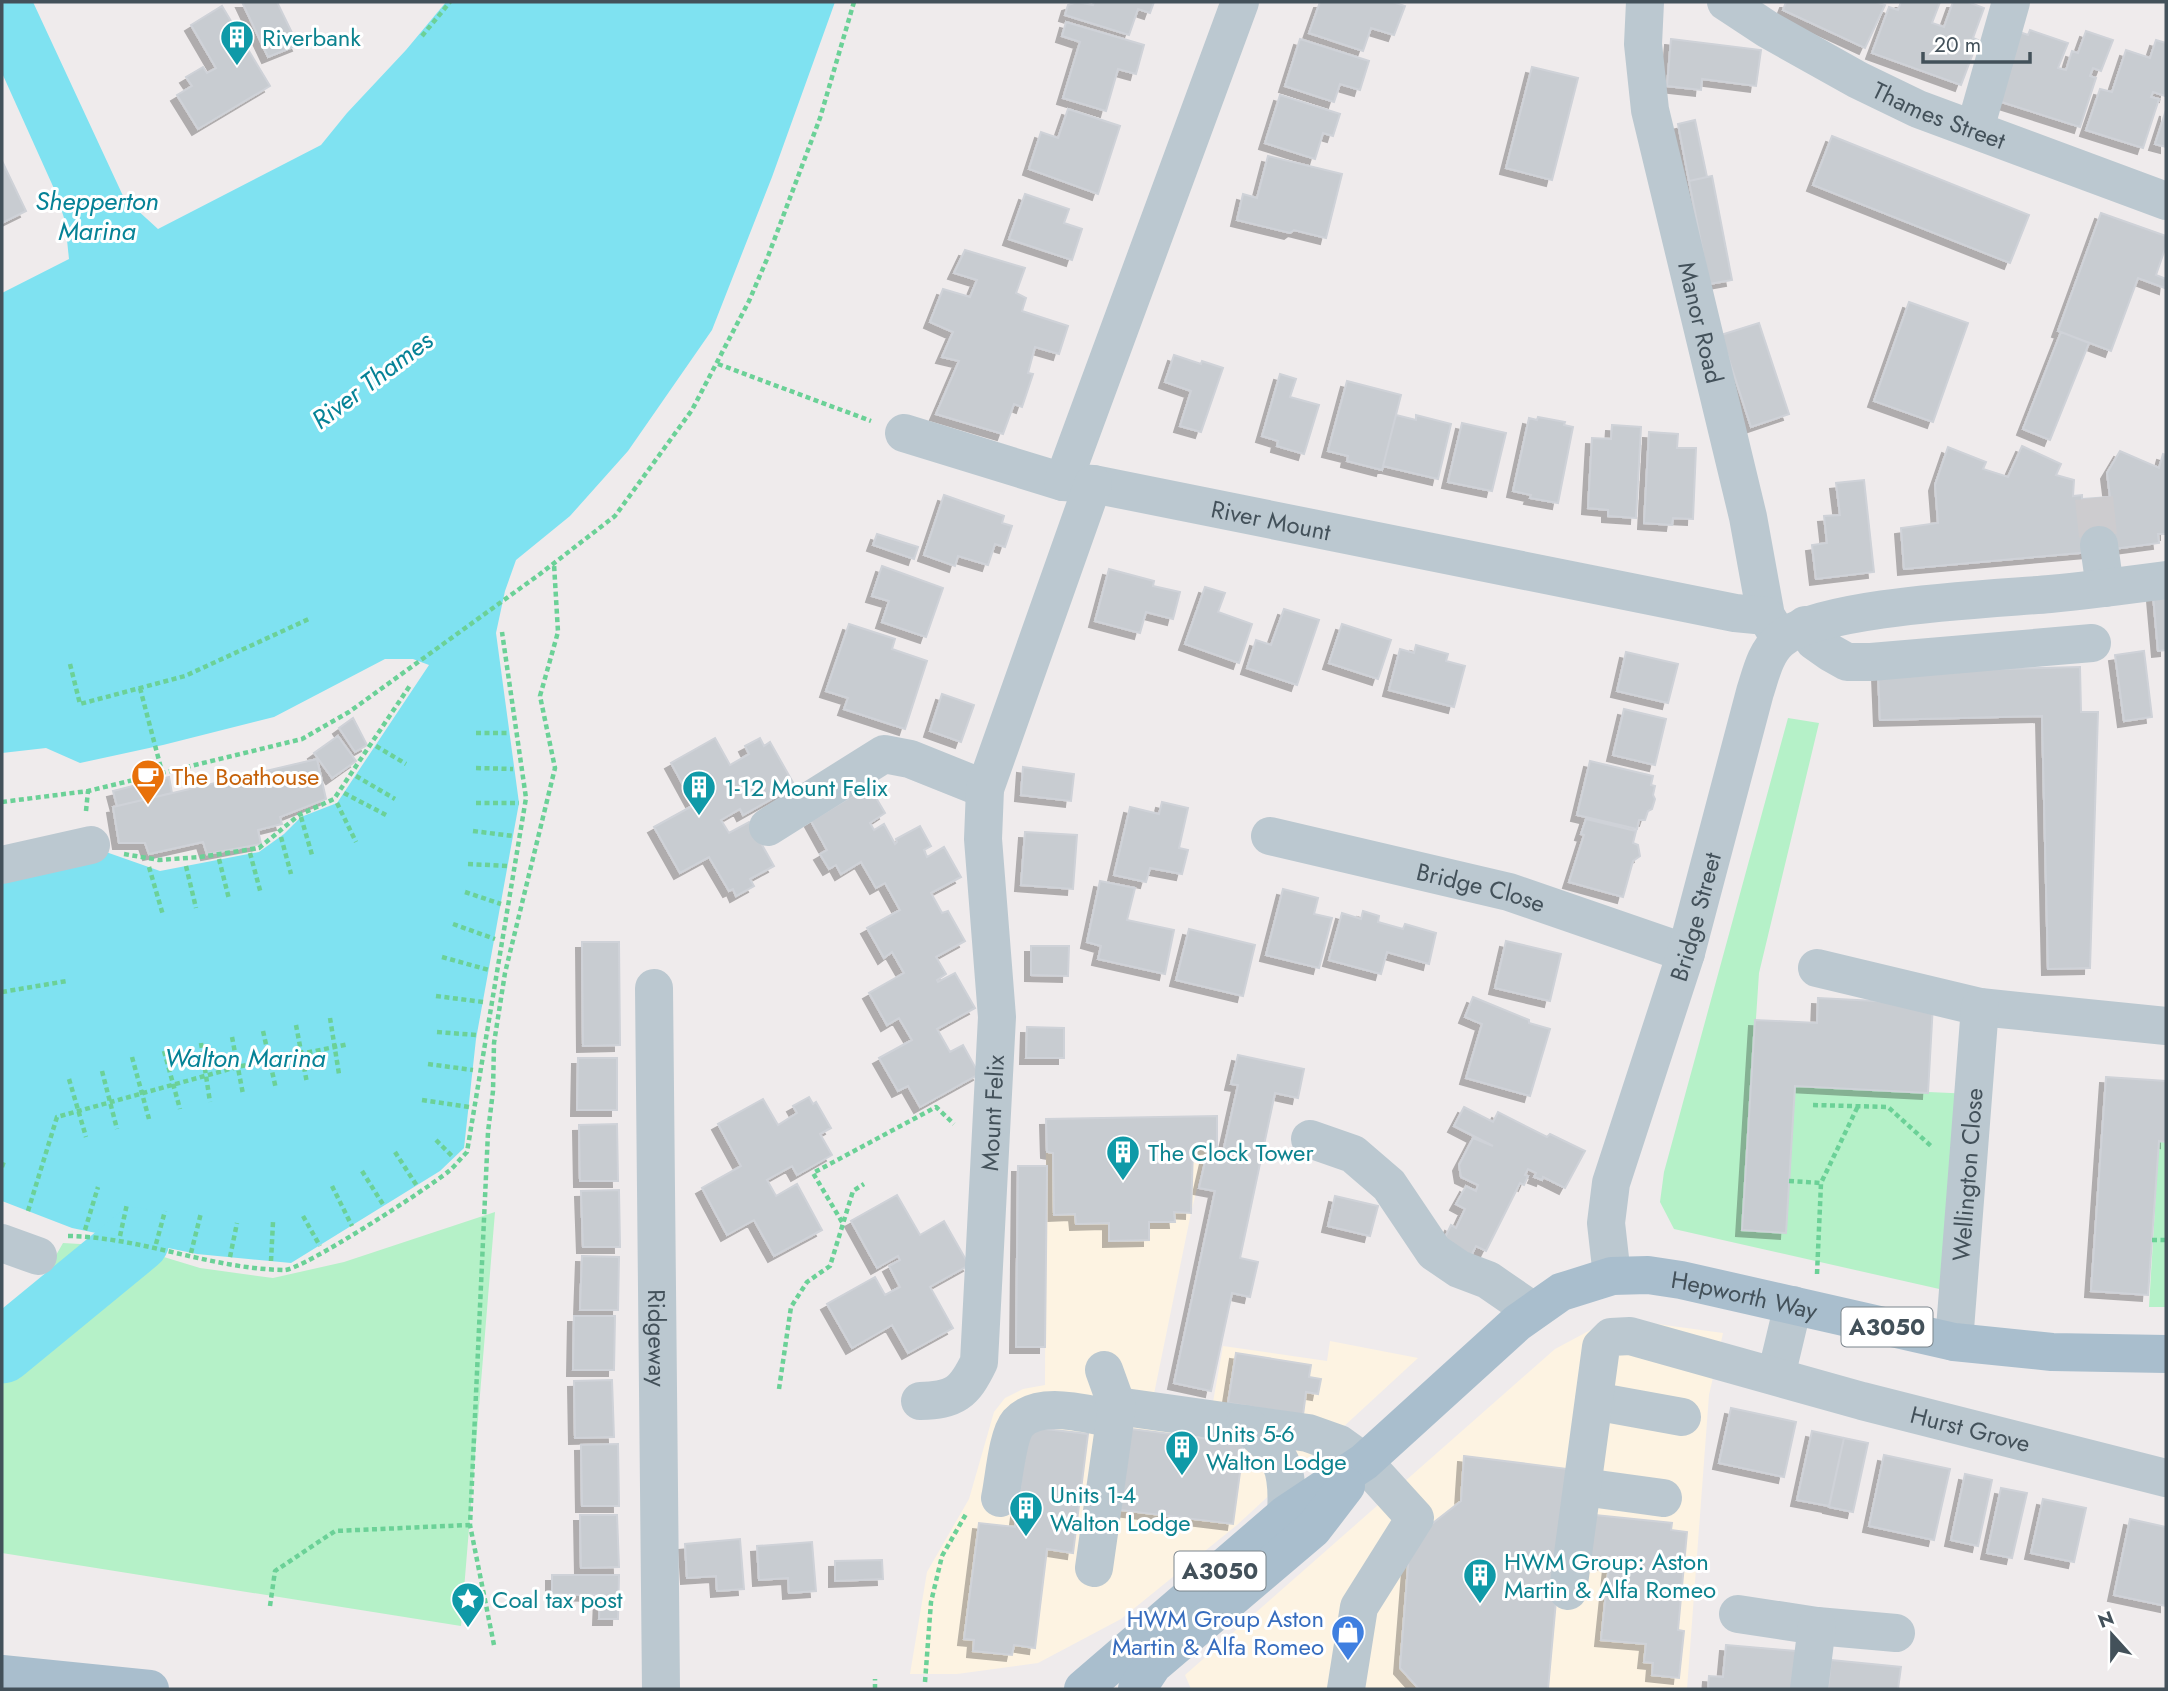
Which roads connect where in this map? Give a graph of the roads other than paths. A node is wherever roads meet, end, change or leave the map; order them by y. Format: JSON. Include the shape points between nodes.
{"nodes":[{"id":1,"x":1240,"y":2,"type":"edge"},
{"id":2,"x":1645,"y":2,"type":"edge"},
{"id":3,"x":1726,"y":2,"type":"edge"},
{"id":4,"x":2011,"y":2,"type":"edge"},
{"id":5,"x":1975,"y":129,"type":"junction"},
{"id":6,"x":2166,"y":201,"type":"edge"},
{"id":7,"x":904,"y":433,"type":"road end"},
{"id":8,"x":1078,"y":483,"type":"junction"},
{"id":9,"x":2099,"y":545,"type":"tunnel mouth"},
{"id":10,"x":2166,"y":580,"type":"edge"},
{"id":11,"x":2105,"y":588,"type":"junction"},
{"id":12,"x":1784,"y":627,"type":"junction"},
{"id":13,"x":2092,"y":643,"type":"dead end"},
{"id":14,"x":985,"y":789,"type":"junction"},
{"id":15,"x":768,"y":827,"type":"dead end"},
{"id":16,"x":1270,"y":836,"type":"dead end"},
{"id":17,"x":91,"y":845,"type":"road end"},
{"id":18,"x":2,"y":865,"type":"edge"},
{"id":19,"x":1686,"y":953,"type":"junction"},
{"id":20,"x":1817,"y":968,"type":"dead end"},
{"id":21,"x":654,"y":988,"type":"dead end"},
{"id":22,"x":1980,"y":1007,"type":"junction"},
{"id":23,"x":2166,"y":1026,"type":"edge"},
{"id":24,"x":1310,"y":1139,"type":"dead end"},
{"id":25,"x":2,"y":1243,"type":"edge"},
{"id":26,"x":38,"y":1256,"type":"road end"},
{"id":27,"x":1612,"y":1276,"type":"junction"},
{"id":28,"x":1793,"y":1305,"type":"junction"},
{"id":29,"x":1533,"y":1311,"type":"junction"},
{"id":30,"x":1954,"y":1342,"type":"junction"},
{"id":31,"x":2166,"y":1354,"type":"edge"},
{"id":32,"x":1104,"y":1370,"type":"dead end"},
{"id":33,"x":1776,"y":1376,"type":"junction"},
{"id":34,"x":920,"y":1401,"type":"dead end"},
{"id":35,"x":1594,"y":1401,"type":"junction"},
{"id":36,"x":1116,"y":1412,"type":"junction"},
{"id":37,"x":1682,"y":1417,"type":"dead end"},
{"id":38,"x":1245,"y":1424,"type":"junction"},
{"id":39,"x":1364,"y":1462,"type":"junction"},
{"id":40,"x":2166,"y":1478,"type":"edge"},
{"id":41,"x":1583,"y":1487,"type":"junction"},
{"id":42,"x":1000,"y":1498,"type":"dead end"},
{"id":43,"x":1663,"y":1498,"type":"dead end"},
{"id":44,"x":1286,"y":1514,"type":"junction"},
{"id":45,"x":1094,"y":1568,"type":"dead end"},
{"id":46,"x":1568,"y":1591,"type":"dead end"},
{"id":47,"x":1738,"y":1614,"type":"dead end"},
{"id":48,"x":1816,"y":1626,"type":"junction"},
{"id":49,"x":1896,"y":1633,"type":"dead end"},
{"id":50,"x":2,"y":1674,"type":"edge"},
{"id":51,"x":150,"y":1689,"type":"edge"},
{"id":52,"x":661,"y":1689,"type":"edge"},
{"id":53,"x":1083,"y":1689,"type":"edge"},
{"id":54,"x":1137,"y":1689,"type":"edge"},
{"id":55,"x":1346,"y":1689,"type":"edge"},
{"id":56,"x":1809,"y":1689,"type":"edge"}],
"edges":[{"from":1,"to":8,"type":"street"},
{"from":2,"to":12,"type":"street","name":"Manor Road","via":[[1643,44],[1650,110],[1748,517]]},
{"from":3,"to":5,"type":"street","name":"Thames Street","via":[[1858,80],[1918,109]]},
{"from":4,"to":5,"type":"street"},
{"from":5,"to":6,"type":"street","name":"Thames Street"},
{"from":7,"to":8,"type":"street","name":"River Mount"},
{"from":8,"to":12,"type":"street","name":"River Mount","via":[[1735,613]]},
{"from":8,"to":14,"type":"street"},
{"from":9,"to":11,"type":"street"},
{"from":10,"to":11,"type":"street"},
{"from":11,"to":12,"type":"street","via":[[1888,609]]},
{"from":12,"to":13,"type":"street","via":[[1847,662]]},
{"from":12,"to":19,"type":"street","name":"Bridge Street","via":[[1768,654],[1755,692]]},
{"from":14,"to":15,"type":"street","via":[[910,759],[884,754]]},
{"from":14,"to":34,"type":"street","name":"Mount Felix","via":[[983,839],[997,1017],[979,1362],[967,1387],[941,1400]]},
{"from":16,"to":19,"type":"street","name":"Bridge Close","via":[[1509,892]]},
{"from":17,"to":18,"type":"street"},
{"from":19,"to":27,"type":"street","name":"Bridge Street","via":[[1611,1183],[1606,1223]]},
{"from":20,"to":22,"type":"street"},
{"from":21,"to":52,"type":"street","name":"Ridgeway"},
{"from":22,"to":23,"type":"street"},
{"from":22,"to":30,"type":"street","name":"Wellington Close"},
{"from":24,"to":29,"type":"street","via":[[1353,1154],[1390,1185],[1434,1252],[1459,1269],[1488,1280]]},
{"from":25,"to":26,"type":"street"},
{"from":27,"to":28,"type":"main road","name":"Hepworth Way","number":"A3050","via":[[1681,1280]]},
{"from":27,"to":29,"type":"main road","number":"A3050","via":[[1561,1292]]},
{"from":28,"to":30,"type":"main road","name":"Hepworth Way","number":"A3050"},
{"from":28,"to":33,"type":"street"},
{"from":29,"to":39,"type":"main road","number":"A3050"},
{"from":30,"to":31,"type":"main road","name":"Hepworth Way","number":"A3050","via":[[2052,1352]]},
{"from":32,"to":36,"type":"street"},
{"from":33,"to":35,"type":"street","name":"Hurst Grove","via":[[1630,1336],[1611,1337],[1601,1347]]},
{"from":33,"to":40,"type":"street","name":"Hurst Grove"},
{"from":35,"to":37,"type":"street"},
{"from":35,"to":41,"type":"street"},
{"from":36,"to":38,"type":"street"},
{"from":36,"to":42,"type":"street","via":[[1051,1410],[1035,1412],[1018,1423]]},
{"from":36,"to":45,"type":"street"},
{"from":38,"to":39,"type":"street","via":[[1308,1433],[1339,1444]]},
{"from":38,"to":44,"type":"street","via":[[1270,1444],[1282,1464],[1288,1486]]},
{"from":39,"to":44,"type":"main road","number":"A3050"},
{"from":39,"to":54,"type":"main road","number":"A3050","via":[[1313,1529],[1153,1665]]},
{"from":39,"to":55,"type":"street","via":[[1415,1518],[1359,1607]]},
{"from":41,"to":43,"type":"street"},
{"from":41,"to":46,"type":"street"},
{"from":44,"to":53,"type":"main road","number":"A3050"},
{"from":47,"to":48,"type":"street"},
{"from":48,"to":49,"type":"street"},
{"from":48,"to":56,"type":"street"},
{"from":50,"to":51,"type":"main road"}]}
